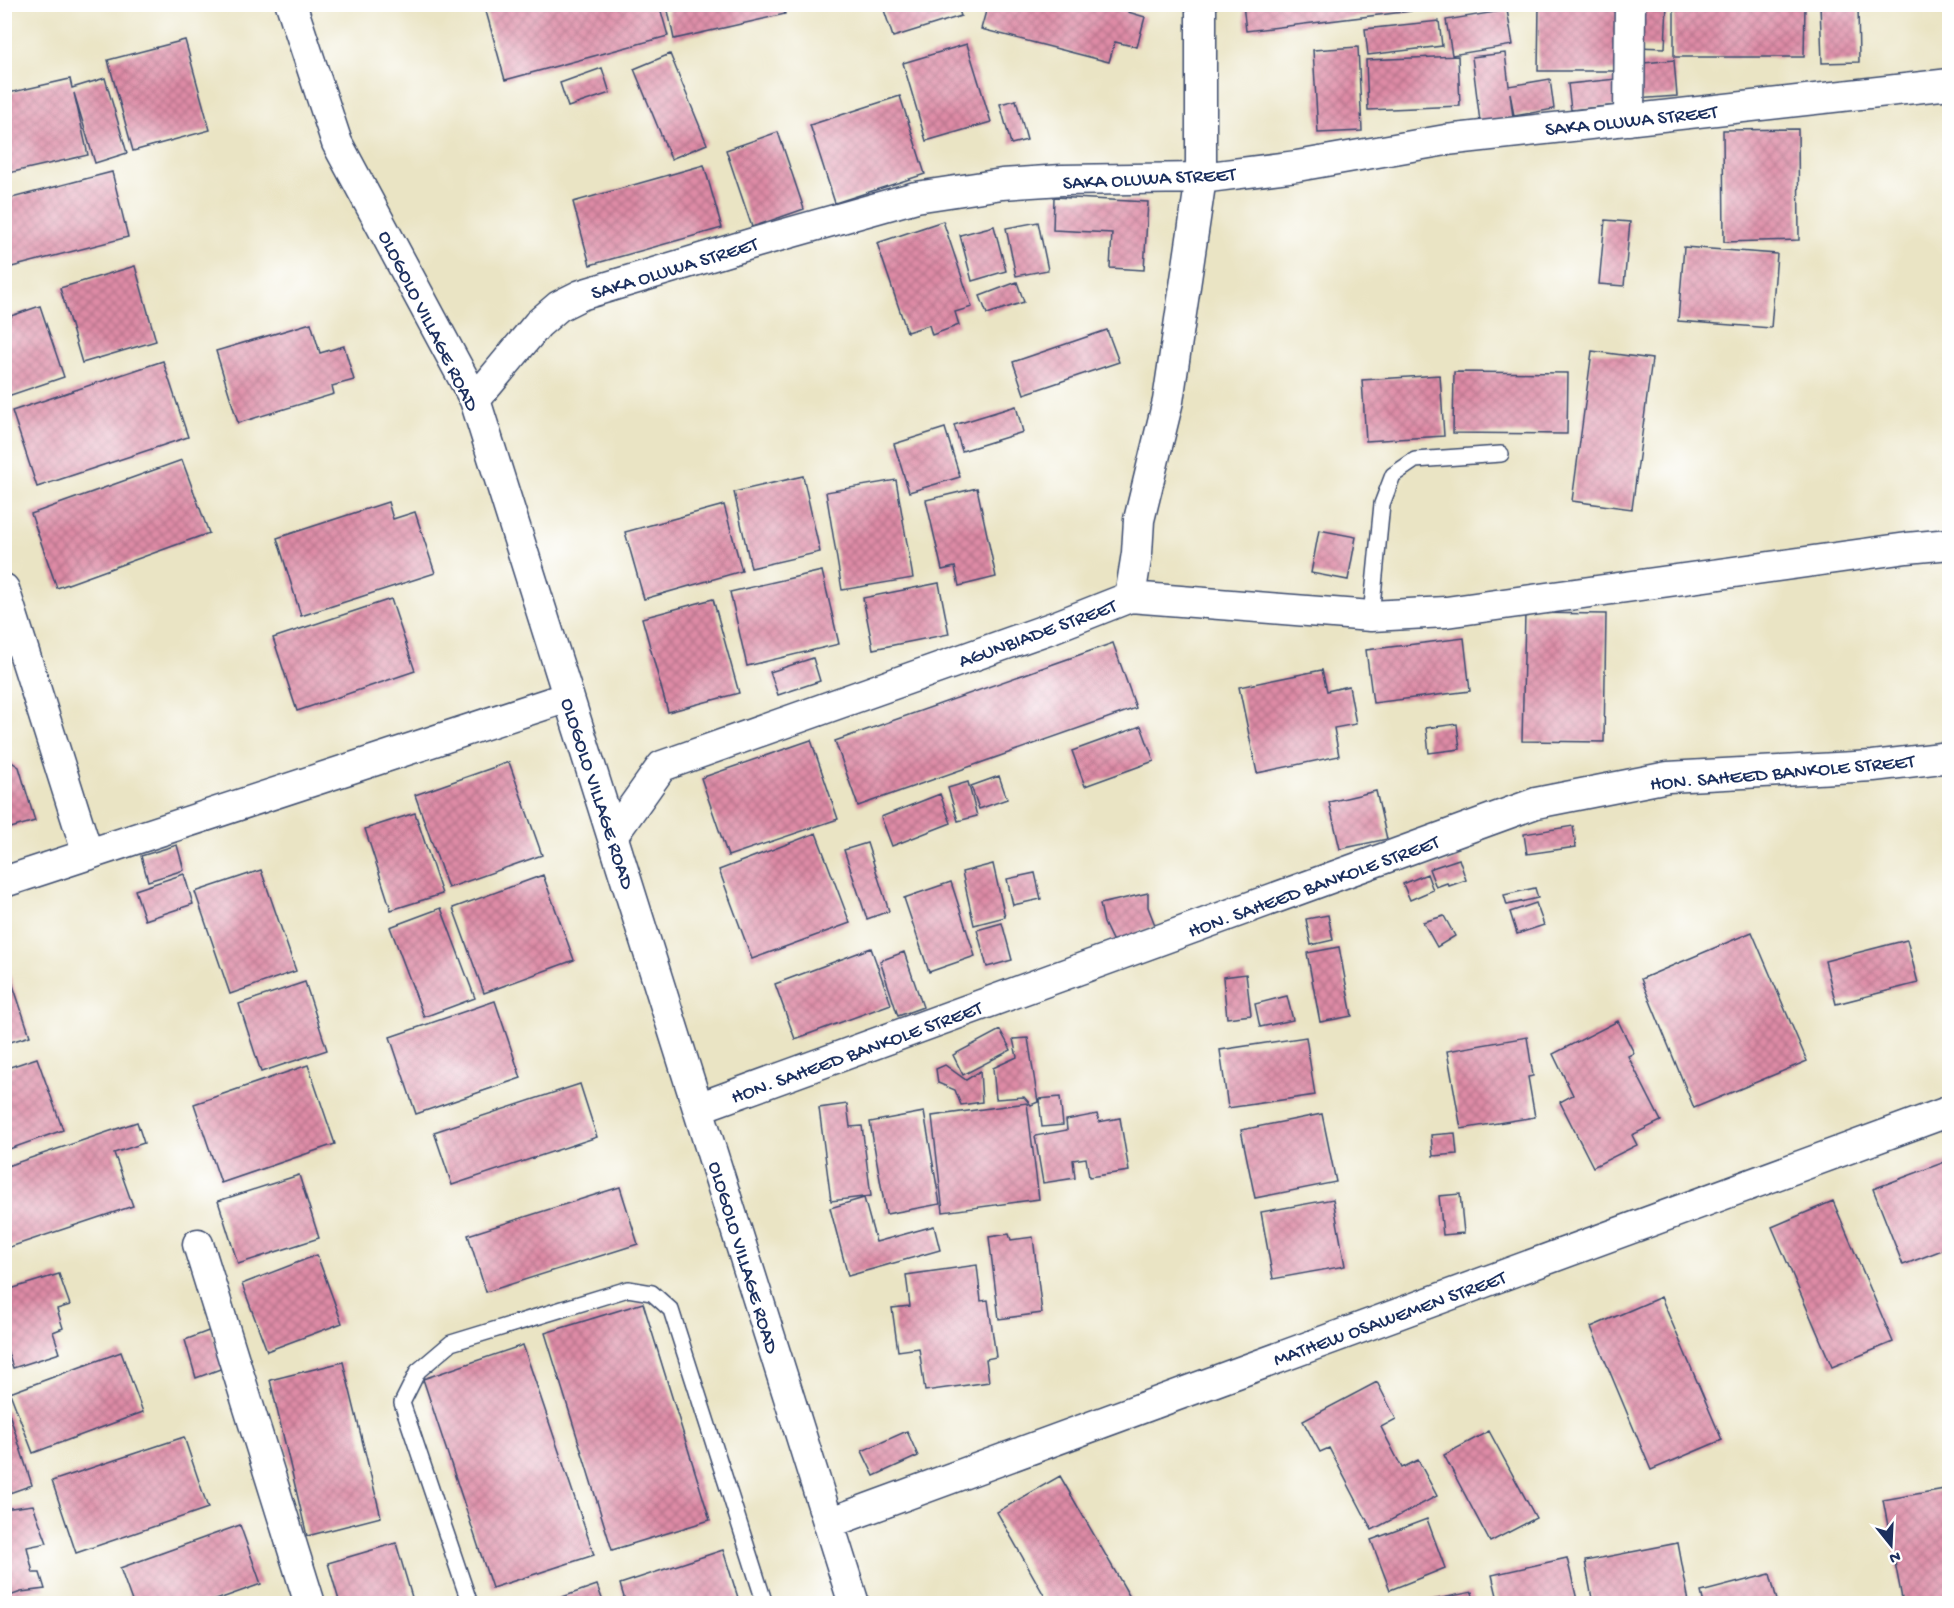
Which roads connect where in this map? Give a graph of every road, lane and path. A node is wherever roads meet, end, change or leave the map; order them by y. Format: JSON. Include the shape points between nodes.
{"nodes":[{"id":1,"x":291,"y":4,"type":"edge"},
{"id":2,"x":1201,"y":4,"type":"edge"},
{"id":3,"x":1630,"y":4,"type":"edge"},
{"id":4,"x":1950,"y":84,"type":"edge"},
{"id":5,"x":1629,"y":120,"type":"junction"},
{"id":6,"x":1201,"y":178,"type":"junction"},
{"id":7,"x":475,"y":400,"type":"junction"},
{"id":8,"x":1501,"y":454,"type":"dead end"},
{"id":9,"x":1950,"y":544,"type":"edge"},
{"id":10,"x":4,"y":589,"type":"edge"},
{"id":11,"x":1130,"y":597,"type":"junction"},
{"id":12,"x":1371,"y":616,"type":"junction"},
{"id":13,"x":568,"y":697,"type":"junction"},
{"id":14,"x":1950,"y":757,"type":"edge"},
{"id":15,"x":613,"y":835,"type":"junction"},
{"id":16,"x":88,"y":855,"type":"junction"},
{"id":17,"x":4,"y":882,"type":"edge"},
{"id":18,"x":698,"y":1108,"type":"junction"},
{"id":19,"x":1950,"y":1112,"type":"edge"},
{"id":20,"x":198,"y":1245,"type":"dead end"},
{"id":21,"x":829,"y":1523,"type":"junction"},
{"id":22,"x":310,"y":1604,"type":"edge"},
{"id":23,"x":470,"y":1604,"type":"edge"},
{"id":24,"x":765,"y":1604,"type":"edge"},
{"id":25,"x":854,"y":1604,"type":"edge"}],
"edges":[{"from":1,"to":7,"type":"street","name":"OLOGOLO VILLAGE ROAD","via":[[338,143]]},
{"from":2,"to":6,"type":"street","name":"AGUNBIADE STREET"},
{"from":3,"to":5,"type":"street"},
{"from":4,"to":5,"type":"street","name":"SAKA OLUWA STREET"},
{"from":5,"to":6,"type":"street","name":"SAKA OLUWA STREET","via":[[1446,140]]},
{"from":6,"to":7,"type":"street","name":"SAKA OLUWA STREET","via":[[1062,180],[916,197],[603,288],[559,306],[538,324]]},
{"from":6,"to":11,"type":"street","name":"AGUNBIADE STREET","via":[[1168,401],[1139,520]]},
{"from":7,"to":13,"type":"street","name":"OLOGOLO VILLAGE ROAD"},
{"from":8,"to":12,"type":"lane","via":[[1415,460],[1393,475],[1382,504]]},
{"from":9,"to":12,"type":"street","via":[[1446,612]]},
{"from":10,"to":16,"type":"street"},
{"from":11,"to":12,"type":"street"},
{"from":11,"to":15,"type":"street","name":"AGUNBIADE STREET","via":[[662,766]]},
{"from":13,"to":15,"type":"street","name":"OLOGOLO VILLAGE ROAD"},
{"from":13,"to":16,"type":"street"},
{"from":14,"to":18,"type":"street","name":"HON. SAHEED BANKOLE STREET","via":[[1873,766],[1668,777],[1536,803]]},
{"from":15,"to":18,"type":"street","name":"OLOGOLO VILLAGE ROAD"},
{"from":16,"to":17,"type":"street"},
{"from":18,"to":21,"type":"street","name":"OLOGOLO VILLAGE ROAD"},
{"from":19,"to":21,"type":"street","name":"MATHEW OSAWEMEN STREET"},
{"from":20,"to":22,"type":"street"},
{"from":21,"to":25,"type":"street","name":"OLOGOLO VILLAGE ROAD"},
{"from":23,"to":24,"type":"lane","via":[[402,1403],[418,1371],[451,1343],[628,1289],[651,1293],[671,1310]]}]}
